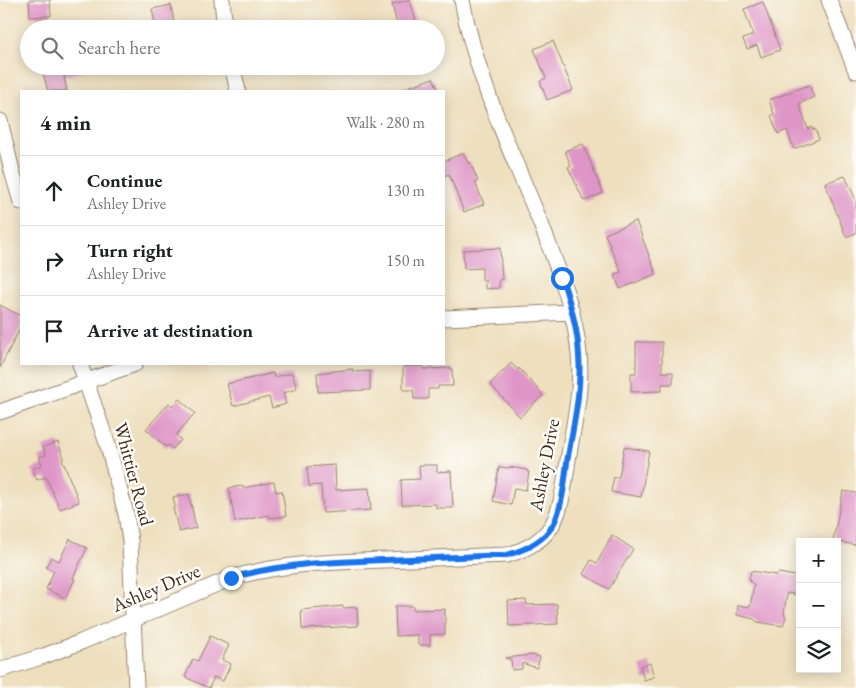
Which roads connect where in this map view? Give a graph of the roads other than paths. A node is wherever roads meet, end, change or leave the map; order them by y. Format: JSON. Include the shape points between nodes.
{"nodes":[{"id":1,"x":222,"y":0,"type":"edge"},
{"id":2,"x":462,"y":0,"type":"edge"},
{"id":3,"x":829,"y":0,"type":"edge"},
{"id":4,"x":224,"y":20,"type":"edge"},
{"id":5,"x":856,"y":71,"type":"edge"},
{"id":6,"x":234,"y":75,"type":"edge"},
{"id":7,"x":238,"y":90,"type":"edge"},
{"id":8,"x":0,"y":121,"type":"edge"},
{"id":9,"x":20,"y":199,"type":"edge"},
{"id":10,"x":572,"y":312,"type":"junction"},
{"id":11,"x":445,"y":318,"type":"edge"},
{"id":12,"x":80,"y":365,"type":"edge"},
{"id":13,"x":132,"y":365,"type":"edge"},
{"id":14,"x":86,"y":381,"type":"junction"},
{"id":15,"x":0,"y":412,"type":"edge"},
{"id":16,"x":134,"y":619,"type":"junction"},
{"id":17,"x":0,"y":670,"type":"edge"},
{"id":18,"x":136,"y":688,"type":"edge"}],
"edges":[{"from":1,"to":4,"type":"street"},
{"from":2,"to":10,"type":"street","name":"Ashley Drive","via":[[474,51],[562,278]]},
{"from":3,"to":5,"type":"street"},
{"from":6,"to":7,"type":"street"},
{"from":8,"to":9,"type":"street"},
{"from":10,"to":11,"type":"street"},
{"from":10,"to":16,"type":"street","name":"Ashley Drive","via":[[579,356],[579,384],[562,495],[554,524],[533,546],[507,555],[329,562],[261,570],[231,578]]},
{"from":12,"to":14,"type":"street","name":"Whittier Road"},
{"from":13,"to":14,"type":"street"},
{"from":14,"to":15,"type":"street"},
{"from":14,"to":16,"type":"street","name":"Whittier Road","via":[[126,514]]},
{"from":16,"to":17,"type":"street","name":"Ashley Drive","via":[[44,656]]},
{"from":16,"to":18,"type":"street","name":"Whittier Road"}]}
